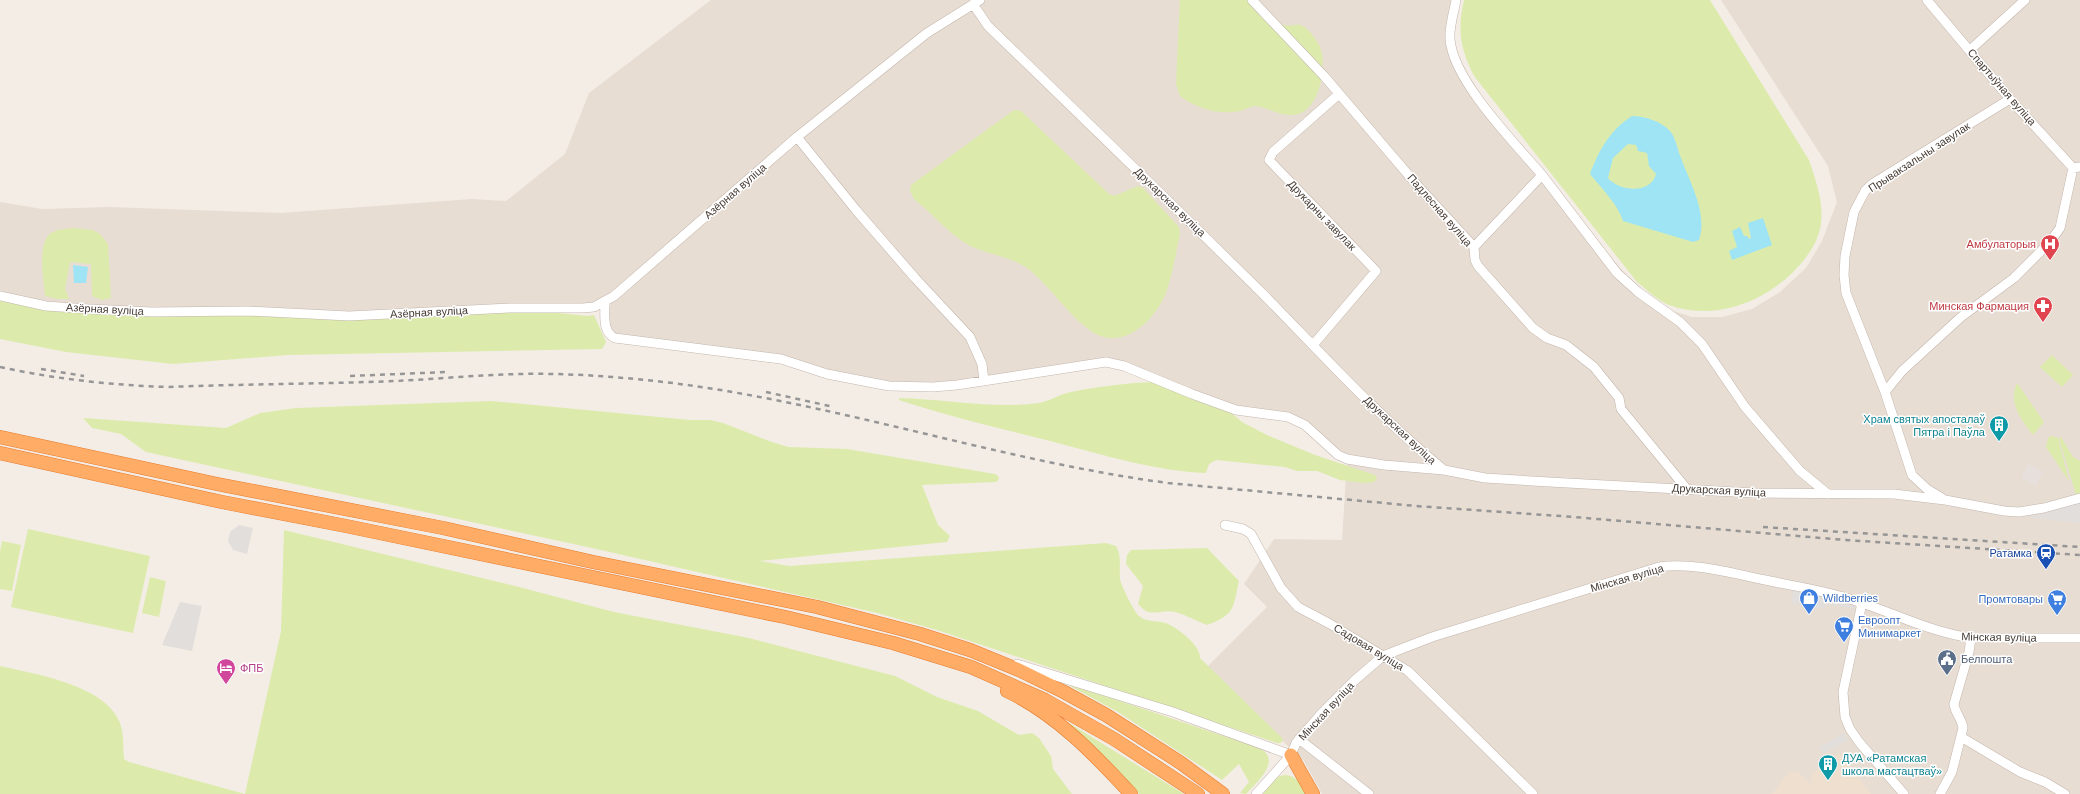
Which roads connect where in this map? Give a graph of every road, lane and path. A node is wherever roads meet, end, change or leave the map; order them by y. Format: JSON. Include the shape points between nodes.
{"nodes":[{"id":1,"x":1252,"y":0,"type":"edge"},
{"id":2,"x":1456,"y":0,"type":"edge"},
{"id":3,"x":1927,"y":0,"type":"edge"},
{"id":4,"x":2025,"y":0,"type":"edge"},
{"id":5,"x":976,"y":2,"type":"edge"},
{"id":6,"x":1970,"y":50,"type":"junction"},
{"id":7,"x":1339,"y":94,"type":"junction"},
{"id":8,"x":2010,"y":99,"type":"junction"},
{"id":9,"x":797,"y":137,"type":"junction"},
{"id":10,"x":2076,"y":167,"type":"edge"},
{"id":11,"x":1542,"y":175,"type":"junction"},
{"id":12,"x":1474,"y":247,"type":"junction"},
{"id":13,"x":0,"y":296,"type":"edge"},
{"id":14,"x":605,"y":302,"type":"junction"},
{"id":15,"x":1314,"y":345,"type":"junction"},
{"id":16,"x":984,"y":381,"type":"junction"},
{"id":17,"x":1885,"y":392,"type":"junction"},
{"id":18,"x":0,"y":436,"type":"edge"},
{"id":19,"x":0,"y":453,"type":"edge"},
{"id":20,"x":1444,"y":470,"type":"junction"},
{"id":21,"x":1686,"y":488,"type":"junction"},
{"id":22,"x":1828,"y":494,"type":"junction"},
{"id":23,"x":2080,"y":498,"type":"edge"},
{"id":24,"x":1945,"y":500,"type":"junction"},
{"id":25,"x":1225,"y":525,"type":"dead end"},
{"id":26,"x":1862,"y":603,"type":"junction"},
{"id":27,"x":1971,"y":638,"type":"junction"},
{"id":28,"x":2080,"y":638,"type":"edge"},
{"id":29,"x":970,"y":650,"type":"junction"},
{"id":30,"x":928,"y":654,"type":"junction"},
{"id":31,"x":1383,"y":656,"type":"junction"},
{"id":32,"x":1961,"y":736,"type":"junction"},
{"id":33,"x":1299,"y":739,"type":"junction"},
{"id":34,"x":1291,"y":755,"type":"junction"},
{"id":35,"x":1221,"y":792,"type":"edge"},
{"id":36,"x":1131,"y":794,"type":"edge"},
{"id":37,"x":1198,"y":794,"type":"edge"},
{"id":38,"x":1256,"y":794,"type":"edge"},
{"id":39,"x":1313,"y":794,"type":"edge"},
{"id":40,"x":1369,"y":794,"type":"edge"},
{"id":41,"x":1532,"y":794,"type":"edge"},
{"id":42,"x":1904,"y":794,"type":"edge"},
{"id":43,"x":1940,"y":794,"type":"edge"},
{"id":44,"x":2065,"y":794,"type":"edge"}],
"edges":[{"from":1,"to":7,"type":"street","name":"Падлесная вуліца"},
{"from":2,"to":11,"type":"street","via":[[1450,39],[1462,75],[1477,99]]},
{"from":3,"to":6,"type":"street","name":"Спартыўная вуліца"},
{"from":4,"to":6,"type":"street"},
{"from":5,"to":9,"type":"street","name":"Азёрная вуліца","via":[[927,33]]},
{"from":5,"to":15,"type":"street","name":"Друкарская вуліца","via":[[988,26],[1180,211]]},
{"from":6,"to":8,"type":"street","name":"Спартыўная вуліца"},
{"from":7,"to":12,"type":"street","name":"Падлесная вуліца"},
{"from":7,"to":15,"type":"street","name":"Друкарны завулак","via":[[1273,152],[1269,160],[1376,271]]},
{"from":8,"to":10,"type":"street","name":"Спартыўная вуліца"},
{"from":8,"to":17,"type":"street","name":"Прывакзальны завулак","via":[[1872,184],[1865,190],[1854,212],[1845,256],[1846,293]]},
{"from":9,"to":14,"type":"street","name":"Азёрная вуліца"},
{"from":9,"to":16,"type":"street","via":[[860,216],[970,337],[982,364]]},
{"from":10,"to":17,"type":"street","via":[[2060,228],[2050,242],[2014,278],[1956,322],[1902,371]]},
{"from":11,"to":12,"type":"street"},
{"from":11,"to":22,"type":"street","via":[[1617,273],[1638,292],[1680,322],[1702,344],[1745,407],[1800,471]]},
{"from":12,"to":21,"type":"street","name":"Падлесная вуліца","via":[[1478,266],[1533,328],[1548,338],[1566,345],[1594,367],[1619,398],[1621,409]]},
{"from":13,"to":14,"type":"street","name":"Азёрная вуліца","via":[[46,306],[89,309],[152,312],[248,311],[349,316],[510,308],[583,308]]},
{"from":14,"to":16,"type":"street","via":[[606,330],[608,335],[615,338],[780,360],[827,374],[889,386],[933,387]]},
{"from":15,"to":20,"type":"street","name":"Друкарская вуліца","via":[[1415,446]]},
{"from":16,"to":20,"type":"street","via":[[1106,362],[1124,366],[1236,410],[1288,416],[1304,425],[1329,449],[1347,459]]},
{"from":17,"to":24,"type":"street","name":"Прывакзальны завулак","via":[[1912,475],[1927,489]]},
{"from":18,"to":29,"type":"highway","via":[[217,484],[443,528],[593,562],[817,607]]},
{"from":19,"to":30,"type":"highway","via":[[222,502],[785,617]]},
{"from":20,"to":21,"type":"street","name":"Друкарская вуліца","via":[[1486,478]]},
{"from":21,"to":22,"type":"street","name":"Друкарская вуліца"},
{"from":22,"to":24,"type":"street","name":"Друкарская вуліца","via":[[1894,494]]},
{"from":23,"to":24,"type":"street","name":"Друкарская вуліца","via":[[2019,512]]},
{"from":25,"to":31,"type":"street","name":"Садовая вуліца","via":[[1243,529],[1251,534],[1281,588],[1298,607]]},
{"from":26,"to":27,"type":"street","name":"Мінская вуліца","via":[[1932,630]]},
{"from":26,"to":31,"type":"street","name":"Мінская вуліца","via":[[1824,592],[1704,568],[1670,566],[1642,571],[1432,637]]},
{"from":26,"to":42,"type":"street","via":[[1843,692],[1845,717],[1859,742]]},
{"from":27,"to":28,"type":"street","name":"Мінская вуліца"},
{"from":27,"to":32,"type":"street","via":[[1954,704],[1962,722]]},
{"from":29,"to":34,"type":"street","via":[[1173,712]]},
{"from":29,"to":35,"type":"highway","via":[[1019,670],[1106,715]]},
{"from":30,"to":36,"type":"highway","via":[[1013,694],[1041,711],[1092,753]]},
{"from":30,"to":37,"type":"highway","via":[[971,668],[1044,700],[1114,739]]},
{"from":31,"to":33,"type":"street","name":"Мінская вуліца","via":[[1338,696]]},
{"from":31,"to":41,"type":"street","name":"Садовая вуліца","via":[[1408,671]]},
{"from":32,"to":43,"type":"street","via":[[1952,772]]},
{"from":32,"to":44,"type":"street","via":[[2020,772]]},
{"from":33,"to":34,"type":"street","name":"Мінская вуліца"},
{"from":33,"to":40,"type":"street"},
{"from":34,"to":38,"type":"street","name":"Мінская вуліца"},
{"from":34,"to":39,"type":"highway"}]}
